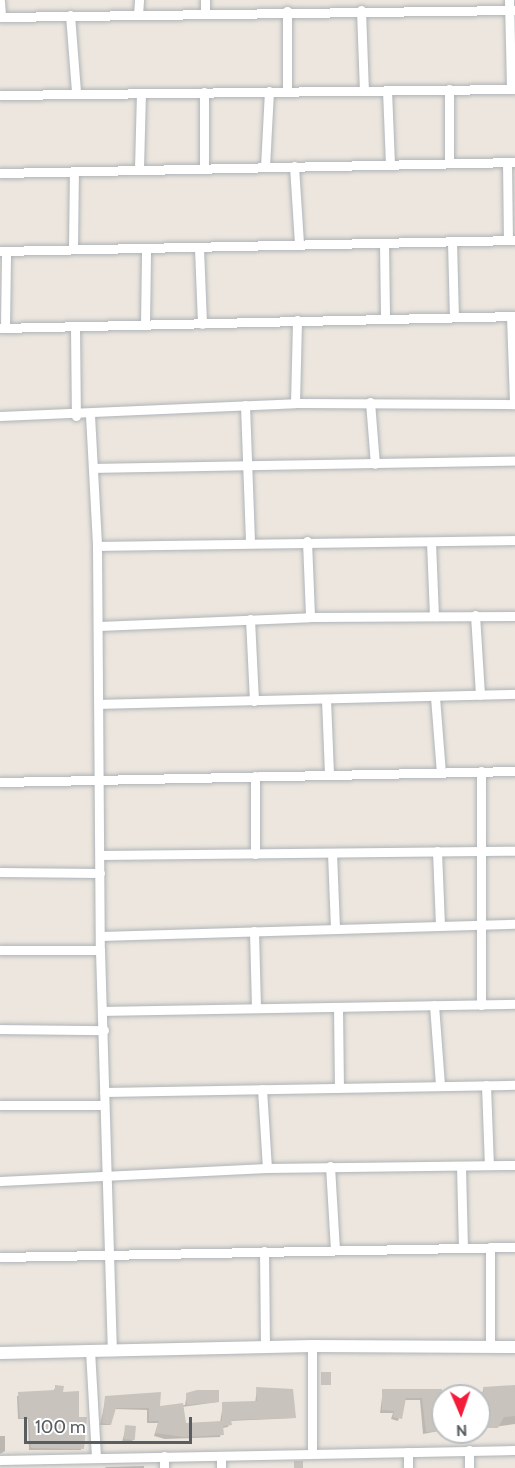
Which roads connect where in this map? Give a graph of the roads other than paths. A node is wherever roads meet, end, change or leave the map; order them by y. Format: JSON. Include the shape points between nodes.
{"nodes":[{"id":1,"x":139,"y":0,"type":"edge"},
{"id":2,"x":205,"y":0,"type":"edge"},
{"id":3,"x":378,"y":0,"type":"edge"},
{"id":4,"x":509,"y":0,"type":"edge"},
{"id":5,"x":0,"y":1,"type":"edge"},
{"id":6,"x":447,"y":5,"type":"edge"},
{"id":7,"x":361,"y":10,"type":"junction"},
{"id":8,"x":512,"y":10,"type":"edge"},
{"id":9,"x":287,"y":11,"type":"junction"},
{"id":10,"x":378,"y":11,"type":"junction"},
{"id":11,"x":205,"y":13,"type":"junction"},
{"id":12,"x":70,"y":15,"type":"junction"},
{"id":13,"x":138,"y":15,"type":"junction"},
{"id":14,"x":0,"y":17,"type":"edge"},
{"id":15,"x":449,"y":89,"type":"junction"},
{"id":16,"x":513,"y":89,"type":"edge"},
{"id":17,"x":286,"y":90,"type":"junction"},
{"id":18,"x":364,"y":90,"type":"junction"},
{"id":19,"x":387,"y":90,"type":"junction"},
{"id":20,"x":269,"y":91,"type":"junction"},
{"id":21,"x":204,"y":92,"type":"junction"},
{"id":22,"x":76,"y":93,"type":"junction"},
{"id":23,"x":141,"y":94,"type":"junction"},
{"id":24,"x":0,"y":95,"type":"edge"},
{"id":25,"x":511,"y":162,"type":"edge"},
{"id":26,"x":449,"y":163,"type":"junction"},
{"id":27,"x":390,"y":164,"type":"junction"},
{"id":28,"x":294,"y":166,"type":"junction"},
{"id":29,"x":265,"y":167,"type":"junction"},
{"id":30,"x":139,"y":168,"type":"junction"},
{"id":31,"x":204,"y":168,"type":"junction"},
{"id":32,"x":74,"y":172,"type":"junction"},
{"id":33,"x":0,"y":173,"type":"edge"},
{"id":34,"x":512,"y":240,"type":"edge"},
{"id":35,"x":452,"y":242,"type":"junction"},
{"id":36,"x":299,"y":243,"type":"junction"},
{"id":37,"x":384,"y":243,"type":"junction"},
{"id":38,"x":199,"y":248,"type":"junction"},
{"id":39,"x":74,"y":249,"type":"junction"},
{"id":40,"x":146,"y":250,"type":"junction"},
{"id":41,"x":3,"y":251,"type":"edge"},
{"id":42,"x":454,"y":316,"type":"junction"},
{"id":43,"x":513,"y":316,"type":"edge"},
{"id":44,"x":385,"y":317,"type":"junction"},
{"id":45,"x":297,"y":320,"type":"junction"},
{"id":46,"x":202,"y":324,"type":"junction"},
{"id":47,"x":145,"y":325,"type":"junction"},
{"id":48,"x":75,"y":327,"type":"junction"},
{"id":49,"x":3,"y":328,"type":"edge"},
{"id":50,"x":370,"y":402,"type":"junction"},
{"id":51,"x":295,"y":403,"type":"junction"},
{"id":52,"x":515,"y":404,"type":"edge"},
{"id":53,"x":245,"y":405,"type":"junction"},
{"id":54,"x":90,"y":415,"type":"junction"},
{"id":55,"x":0,"y":416,"type":"edge"},
{"id":56,"x":76,"y":416,"type":"junction"},
{"id":57,"x":515,"y":461,"type":"edge"},
{"id":58,"x":375,"y":464,"type":"junction"},
{"id":59,"x":94,"y":468,"type":"junction"},
{"id":60,"x":248,"y":468,"type":"junction"},
{"id":61,"x":515,"y":540,"type":"edge"},
{"id":62,"x":250,"y":541,"type":"junction"},
{"id":63,"x":307,"y":542,"type":"junction"},
{"id":64,"x":431,"y":542,"type":"junction"},
{"id":65,"x":97,"y":546,"type":"junction"},
{"id":66,"x":475,"y":615,"type":"junction"},
{"id":67,"x":310,"y":616,"type":"junction"},
{"id":68,"x":434,"y":616,"type":"junction"},
{"id":69,"x":515,"y":616,"type":"edge"},
{"id":70,"x":250,"y":619,"type":"junction"},
{"id":71,"x":99,"y":626,"type":"junction"},
{"id":72,"x":515,"y":694,"type":"edge"},
{"id":73,"x":480,"y":695,"type":"junction"},
{"id":74,"x":435,"y":696,"type":"junction"},
{"id":75,"x":326,"y":699,"type":"junction"},
{"id":76,"x":254,"y":701,"type":"junction"},
{"id":77,"x":99,"y":704,"type":"junction"},
{"id":78,"x":482,"y":771,"type":"junction"},
{"id":79,"x":515,"y":771,"type":"edge"},
{"id":80,"x":441,"y":773,"type":"junction"},
{"id":81,"x":329,"y":774,"type":"junction"},
{"id":82,"x":255,"y":776,"type":"junction"},
{"id":83,"x":99,"y":778,"type":"junction"},
{"id":84,"x":0,"y":782,"type":"edge"},
{"id":85,"x":437,"y":850,"type":"junction"},
{"id":86,"x":480,"y":850,"type":"junction"},
{"id":87,"x":515,"y":851,"type":"edge"},
{"id":88,"x":332,"y":853,"type":"junction"},
{"id":89,"x":255,"y":854,"type":"junction"},
{"id":90,"x":100,"y":855,"type":"junction"},
{"id":91,"x":0,"y":872,"type":"edge"},
{"id":92,"x":100,"y":873,"type":"junction"},
{"id":93,"x":515,"y":924,"type":"edge"},
{"id":94,"x":481,"y":925,"type":"junction"},
{"id":95,"x":440,"y":926,"type":"junction"},
{"id":96,"x":334,"y":928,"type":"junction"},
{"id":97,"x":254,"y":931,"type":"junction"},
{"id":98,"x":100,"y":936,"type":"junction"},
{"id":99,"x":0,"y":950,"type":"edge"},
{"id":100,"x":100,"y":950,"type":"junction"},
{"id":101,"x":515,"y":1004,"type":"edge"},
{"id":102,"x":434,"y":1005,"type":"junction"},
{"id":103,"x":481,"y":1005,"type":"junction"},
{"id":104,"x":256,"y":1006,"type":"junction"},
{"id":105,"x":338,"y":1007,"type":"junction"},
{"id":106,"x":103,"y":1011,"type":"junction"},
{"id":107,"x":0,"y":1029,"type":"edge"},
{"id":108,"x":104,"y":1030,"type":"junction"},
{"id":109,"x":440,"y":1085,"type":"junction"},
{"id":110,"x":486,"y":1085,"type":"junction"},
{"id":111,"x":515,"y":1085,"type":"edge"},
{"id":112,"x":339,"y":1086,"type":"junction"},
{"id":113,"x":262,"y":1089,"type":"junction"},
{"id":114,"x":104,"y":1092,"type":"junction"},
{"id":115,"x":0,"y":1105,"type":"edge"},
{"id":116,"x":104,"y":1105,"type":"junction"},
{"id":117,"x":489,"y":1165,"type":"junction"},
{"id":118,"x":515,"y":1165,"type":"edge"},
{"id":119,"x":330,"y":1166,"type":"junction"},
{"id":120,"x":461,"y":1166,"type":"junction"},
{"id":121,"x":267,"y":1168,"type":"junction"},
{"id":122,"x":105,"y":1177,"type":"junction"},
{"id":123,"x":0,"y":1181,"type":"edge"},
{"id":124,"x":490,"y":1247,"type":"junction"},
{"id":125,"x":515,"y":1247,"type":"edge"},
{"id":126,"x":463,"y":1248,"type":"junction"},
{"id":127,"x":335,"y":1249,"type":"junction"},
{"id":128,"x":264,"y":1251,"type":"junction"},
{"id":129,"x":106,"y":1255,"type":"junction"},
{"id":130,"x":0,"y":1257,"type":"edge"},
{"id":131,"x":312,"y":1346,"type":"junction"},
{"id":132,"x":266,"y":1347,"type":"junction"},
{"id":133,"x":490,"y":1347,"type":"junction"},
{"id":134,"x":515,"y":1347,"type":"edge"},
{"id":135,"x":90,"y":1350,"type":"junction"},
{"id":136,"x":112,"y":1350,"type":"junction"},
{"id":137,"x":0,"y":1353,"type":"edge"},
{"id":138,"x":469,"y":1450,"type":"junction"},
{"id":139,"x":515,"y":1450,"type":"edge"},
{"id":140,"x":312,"y":1452,"type":"junction"},
{"id":141,"x":408,"y":1452,"type":"junction"},
{"id":142,"x":221,"y":1455,"type":"junction"},
{"id":143,"x":164,"y":1456,"type":"junction"},
{"id":144,"x":96,"y":1457,"type":"junction"},
{"id":145,"x":0,"y":1460,"type":"edge"},
{"id":146,"x":15,"y":1464,"type":"edge"},
{"id":147,"x":164,"y":1468,"type":"edge"},
{"id":148,"x":221,"y":1468,"type":"edge"},
{"id":149,"x":408,"y":1468,"type":"edge"},
{"id":150,"x":469,"y":1468,"type":"edge"}],
"edges":[{"from":1,"to":13,"type":"street"},
{"from":2,"to":11,"type":"street"},
{"from":3,"to":10,"type":"street"},
{"from":4,"to":8,"type":"street"},
{"from":5,"to":14,"type":"street"},
{"from":6,"to":8,"type":"street"},
{"from":6,"to":10,"type":"street"},
{"from":7,"to":9,"type":"street"},
{"from":7,"to":10,"type":"street"},
{"from":7,"to":18,"type":"street"},
{"from":8,"to":16,"type":"street"},
{"from":9,"to":11,"type":"street"},
{"from":9,"to":17,"type":"street"},
{"from":11,"to":13,"type":"street"},
{"from":12,"to":13,"type":"street"},
{"from":12,"to":14,"type":"street"},
{"from":12,"to":22,"type":"street"},
{"from":15,"to":16,"type":"street"},
{"from":15,"to":19,"type":"street"},
{"from":15,"to":26,"type":"street"},
{"from":17,"to":18,"type":"street"},
{"from":17,"to":20,"type":"street"},
{"from":18,"to":19,"type":"street"},
{"from":19,"to":27,"type":"street"},
{"from":20,"to":21,"type":"street"},
{"from":20,"to":29,"type":"street"},
{"from":21,"to":23,"type":"street"},
{"from":21,"to":31,"type":"street"},
{"from":22,"to":23,"type":"street"},
{"from":22,"to":24,"type":"street"},
{"from":23,"to":30,"type":"street"},
{"from":25,"to":26,"type":"street"},
{"from":25,"to":34,"type":"street"},
{"from":26,"to":27,"type":"street"},
{"from":27,"to":28,"type":"street"},
{"from":28,"to":29,"type":"street"},
{"from":28,"to":36,"type":"street"},
{"from":29,"to":31,"type":"street"},
{"from":30,"to":31,"type":"street"},
{"from":30,"to":32,"type":"street"},
{"from":32,"to":33,"type":"street"},
{"from":32,"to":39,"type":"street"},
{"from":34,"to":35,"type":"street"},
{"from":35,"to":37,"type":"street"},
{"from":35,"to":42,"type":"street"},
{"from":36,"to":37,"type":"street"},
{"from":36,"to":38,"type":"street"},
{"from":37,"to":44,"type":"street"},
{"from":38,"to":40,"type":"street"},
{"from":38,"to":46,"type":"street"},
{"from":39,"to":40,"type":"street"},
{"from":39,"to":41,"type":"street"},
{"from":40,"to":47,"type":"street"},
{"from":41,"to":49,"type":"street"},
{"from":42,"to":43,"type":"street"},
{"from":42,"to":44,"type":"street"},
{"from":43,"to":52,"type":"street"},
{"from":44,"to":45,"type":"street"},
{"from":45,"to":46,"type":"street"},
{"from":45,"to":51,"type":"street"},
{"from":46,"to":47,"type":"street"},
{"from":47,"to":48,"type":"street"},
{"from":48,"to":49,"type":"street"},
{"from":48,"to":56,"type":"street"},
{"from":50,"to":51,"type":"street"},
{"from":50,"to":52,"type":"street"},
{"from":50,"to":58,"type":"street"},
{"from":51,"to":53,"type":"street"},
{"from":53,"to":54,"type":"street"},
{"from":53,"to":60,"type":"street"},
{"from":54,"to":56,"type":"street"},
{"from":54,"to":59,"type":"street"},
{"from":55,"to":56,"type":"street"},
{"from":57,"to":58,"type":"street"},
{"from":58,"to":60,"type":"street"},
{"from":59,"to":60,"type":"street"},
{"from":59,"to":65,"type":"street"},
{"from":60,"to":62,"type":"street"},
{"from":61,"to":64,"type":"street"},
{"from":62,"to":63,"type":"street"},
{"from":62,"to":65,"type":"street"},
{"from":63,"to":64,"type":"street"},
{"from":63,"to":67,"type":"street"},
{"from":64,"to":68,"type":"street"},
{"from":65,"to":71,"type":"street"},
{"from":66,"to":68,"type":"street"},
{"from":66,"to":69,"type":"street"},
{"from":66,"to":73,"type":"street"},
{"from":67,"to":68,"type":"street"},
{"from":67,"to":70,"type":"street"},
{"from":70,"to":71,"type":"street"},
{"from":70,"to":76,"type":"street"},
{"from":71,"to":77,"type":"street"},
{"from":72,"to":73,"type":"street"},
{"from":73,"to":74,"type":"street"},
{"from":74,"to":75,"type":"street"},
{"from":74,"to":80,"type":"street"},
{"from":75,"to":76,"type":"street"},
{"from":75,"to":81,"type":"street"},
{"from":76,"to":77,"type":"street"},
{"from":77,"to":83,"type":"street"},
{"from":78,"to":79,"type":"street"},
{"from":78,"to":80,"type":"street"},
{"from":78,"to":86,"type":"street"},
{"from":80,"to":81,"type":"street"},
{"from":81,"to":82,"type":"street"},
{"from":82,"to":83,"type":"street"},
{"from":82,"to":89,"type":"street"},
{"from":83,"to":84,"type":"street"},
{"from":83,"to":90,"type":"street"},
{"from":85,"to":86,"type":"street"},
{"from":85,"to":88,"type":"street"},
{"from":85,"to":95,"type":"street"},
{"from":86,"to":87,"type":"street"},
{"from":86,"to":94,"type":"street"},
{"from":88,"to":89,"type":"street"},
{"from":88,"to":96,"type":"street"},
{"from":89,"to":90,"type":"street"},
{"from":90,"to":92,"type":"street"},
{"from":91,"to":92,"type":"street"},
{"from":92,"to":98,"type":"street"},
{"from":93,"to":94,"type":"street"},
{"from":94,"to":95,"type":"street"},
{"from":94,"to":103,"type":"street"},
{"from":95,"to":96,"type":"street"},
{"from":96,"to":97,"type":"street"},
{"from":97,"to":98,"type":"street"},
{"from":97,"to":104,"type":"street"},
{"from":98,"to":100,"type":"street"},
{"from":99,"to":100,"type":"street"},
{"from":100,"to":106,"type":"street"},
{"from":101,"to":103,"type":"street"},
{"from":102,"to":103,"type":"street"},
{"from":102,"to":105,"type":"street"},
{"from":102,"to":109,"type":"street"},
{"from":104,"to":105,"type":"street"},
{"from":104,"to":106,"type":"street"},
{"from":105,"to":112,"type":"street"},
{"from":106,"to":108,"type":"street"},
{"from":107,"to":108,"type":"street"},
{"from":108,"to":114,"type":"street"},
{"from":109,"to":110,"type":"street"},
{"from":109,"to":112,"type":"street"},
{"from":110,"to":111,"type":"street"},
{"from":110,"to":117,"type":"street"},
{"from":112,"to":113,"type":"street"},
{"from":113,"to":114,"type":"street"},
{"from":113,"to":121,"type":"street"},
{"from":114,"to":116,"type":"street"},
{"from":115,"to":116,"type":"street"},
{"from":116,"to":122,"type":"street"},
{"from":117,"to":118,"type":"street"},
{"from":117,"to":120,"type":"street"},
{"from":119,"to":120,"type":"street"},
{"from":119,"to":121,"type":"street"},
{"from":119,"to":127,"type":"street"},
{"from":120,"to":126,"type":"street"},
{"from":121,"to":122,"type":"street"},
{"from":122,"to":123,"type":"street"},
{"from":122,"to":129,"type":"street"},
{"from":124,"to":125,"type":"street"},
{"from":124,"to":126,"type":"street"},
{"from":124,"to":133,"type":"street"},
{"from":126,"to":127,"type":"street"},
{"from":127,"to":128,"type":"street"},
{"from":128,"to":129,"type":"street"},
{"from":128,"to":132,"type":"street"},
{"from":129,"to":130,"type":"street"},
{"from":129,"to":136,"type":"street"},
{"from":131,"to":132,"type":"street"},
{"from":131,"to":133,"type":"street"},
{"from":131,"to":140,"type":"street"},
{"from":132,"to":136,"type":"street"},
{"from":133,"to":134,"type":"street"},
{"from":135,"to":136,"type":"street"},
{"from":135,"to":137,"type":"street"},
{"from":135,"to":144,"type":"street"},
{"from":138,"to":139,"type":"street"},
{"from":138,"to":141,"type":"street"},
{"from":138,"to":150,"type":"street"},
{"from":140,"to":141,"type":"street"},
{"from":140,"to":142,"type":"street"},
{"from":141,"to":149,"type":"street"},
{"from":142,"to":143,"type":"street"},
{"from":142,"to":148,"type":"street"},
{"from":143,"to":144,"type":"street"},
{"from":143,"to":147,"type":"street"},
{"from":144,"to":146,"type":"street"},
{"from":145,"to":146,"type":"street"}]}
